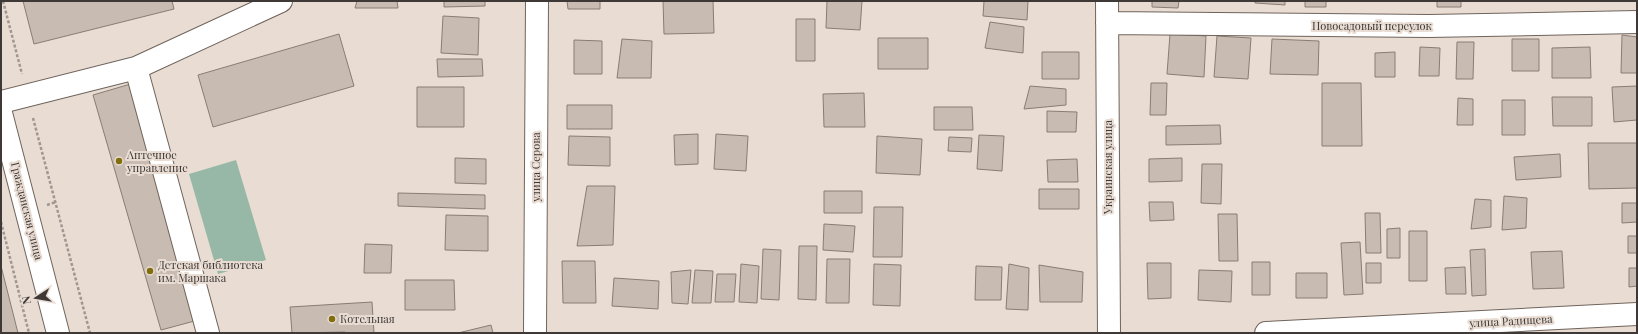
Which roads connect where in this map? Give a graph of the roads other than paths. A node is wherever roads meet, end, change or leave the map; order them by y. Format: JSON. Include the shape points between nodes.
{"nodes":[{"id":1,"x":281,"y":1,"type":"edge"},
{"id":2,"x":537,"y":1,"type":"edge"},
{"id":3,"x":1107,"y":1,"type":"edge"},
{"id":4,"x":1637,"y":22,"type":"edge"},
{"id":5,"x":1107,"y":23,"type":"junction"},
{"id":6,"x":136,"y":68,"type":"junction"},
{"id":7,"x":1,"y":102,"type":"edge"},
{"id":8,"x":1,"y":113,"type":"edge"},
{"id":9,"x":1637,"y":314,"type":"edge"},
{"id":10,"x":58,"y":333,"type":"edge"},
{"id":11,"x":208,"y":333,"type":"edge"},
{"id":12,"x":535,"y":333,"type":"edge"},
{"id":13,"x":1108,"y":333,"type":"edge"},
{"id":14,"x":1266,"y":333,"type":"edge"}],
"edges":[{"from":1,"to":6,"type":"street"},
{"from":2,"to":12,"type":"street","name":"улица Серова"},
{"from":3,"to":5,"type":"street","name":"Украинская улица"},
{"from":4,"to":5,"type":"street","name":"Новосадовый переулок","via":[[1428,26]]},
{"from":5,"to":13,"type":"street","name":"Украинская улица"},
{"from":6,"to":7,"type":"street"},
{"from":6,"to":11,"type":"street"},
{"from":8,"to":10,"type":"street","name":"Гражданская улица"},
{"from":9,"to":14,"type":"street","name":"улица Радищева"}]}
